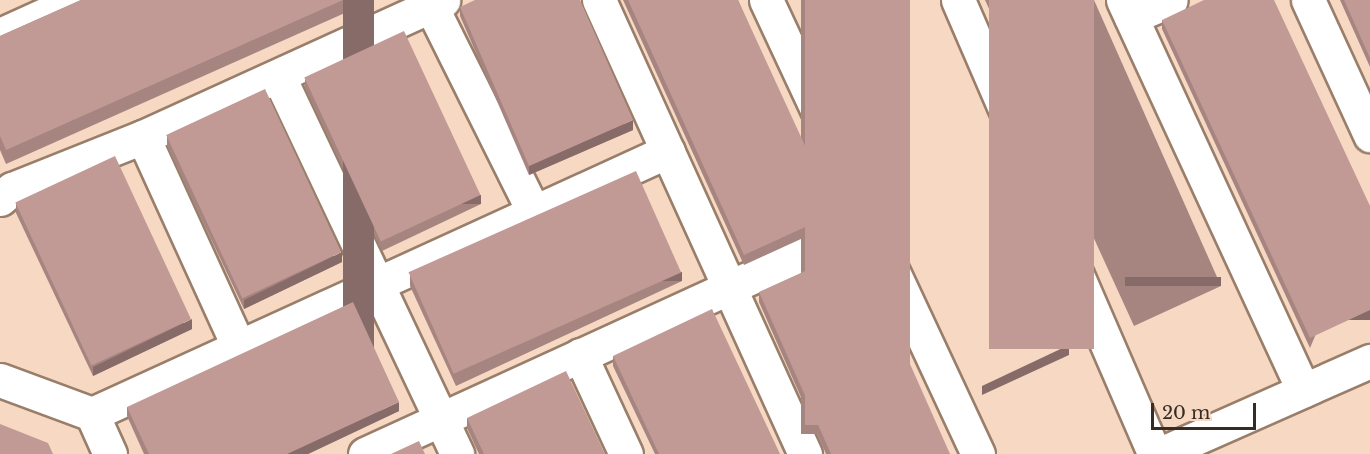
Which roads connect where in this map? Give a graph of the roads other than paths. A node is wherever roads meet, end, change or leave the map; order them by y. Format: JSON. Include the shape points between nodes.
{"nodes":[{"id":1,"x":77,"y":0,"type":"edge"},
{"id":2,"x":599,"y":0,"type":"edge"},
{"id":3,"x":765,"y":0,"type":"edge"},
{"id":4,"x":958,"y":0,"type":"edge"},
{"id":5,"x":1172,"y":0,"type":"edge"},
{"id":6,"x":1308,"y":0,"type":"edge"},
{"id":7,"x":437,"y":3,"type":"edge"},
{"id":8,"x":32,"y":9,"type":"edge"},
{"id":9,"x":1127,"y":9,"type":"edge"},
{"id":10,"x":0,"y":35,"type":"edge"},
{"id":11,"x":279,"y":77,"type":"junction"},
{"id":12,"x":1370,"y":135,"type":"edge"},
{"id":13,"x":143,"y":136,"type":"junction"},
{"id":14,"x":668,"y":151,"type":"junction"},
{"id":15,"x":0,"y":199,"type":"edge"},
{"id":16,"x":533,"y":211,"type":"junction"},
{"id":17,"x":870,"y":223,"type":"junction"},
{"id":18,"x":376,"y":282,"type":"junction"},
{"id":19,"x":730,"y":287,"type":"junction"},
{"id":20,"x":238,"y":345,"type":"junction"},
{"id":21,"x":580,"y":355,"type":"junction"},
{"id":22,"x":1370,"y":360,"type":"edge"},
{"id":23,"x":0,"y":380,"type":"edge"},
{"id":24,"x":1303,"y":390,"type":"junction"},
{"id":25,"x":92,"y":414,"type":"junction"},
{"id":26,"x":440,"y":419,"type":"junction"},
{"id":27,"x":110,"y":454,"type":"edge"},
{"id":28,"x":365,"y":454,"type":"edge"},
{"id":29,"x":457,"y":454,"type":"edge"},
{"id":30,"x":626,"y":454,"type":"edge"},
{"id":31,"x":806,"y":454,"type":"edge"},
{"id":32,"x":978,"y":454,"type":"edge"},
{"id":33,"x":1154,"y":454,"type":"edge"},
{"id":34,"x":1160,"y":454,"type":"edge"}],
"edges":[{"from":1,"to":8,"type":"street"},
{"from":2,"to":14,"type":"street"},
{"from":3,"to":17,"type":"street"},
{"from":4,"to":33,"type":"street"},
{"from":5,"to":9,"type":"street"},
{"from":6,"to":12,"type":"street"},
{"from":7,"to":11,"type":"street"},
{"from":7,"to":16,"type":"street"},
{"from":8,"to":10,"type":"street"},
{"from":9,"to":24,"type":"street"},
{"from":11,"to":13,"type":"street"},
{"from":11,"to":18,"type":"street"},
{"from":13,"to":15,"type":"street","via":[[12,189]]},
{"from":13,"to":20,"type":"street"},
{"from":14,"to":16,"type":"street"},
{"from":14,"to":19,"type":"street"},
{"from":16,"to":18,"type":"street"},
{"from":17,"to":19,"type":"street"},
{"from":17,"to":32,"type":"street"},
{"from":18,"to":20,"type":"street"},
{"from":18,"to":26,"type":"street"},
{"from":19,"to":21,"type":"street"},
{"from":19,"to":31,"type":"street"},
{"from":20,"to":25,"type":"street"},
{"from":21,"to":26,"type":"street"},
{"from":21,"to":30,"type":"street"},
{"from":22,"to":24,"type":"street"},
{"from":23,"to":25,"type":"street"},
{"from":24,"to":34,"type":"street"},
{"from":25,"to":27,"type":"street"},
{"from":26,"to":28,"type":"street"},
{"from":26,"to":29,"type":"street"}]}
